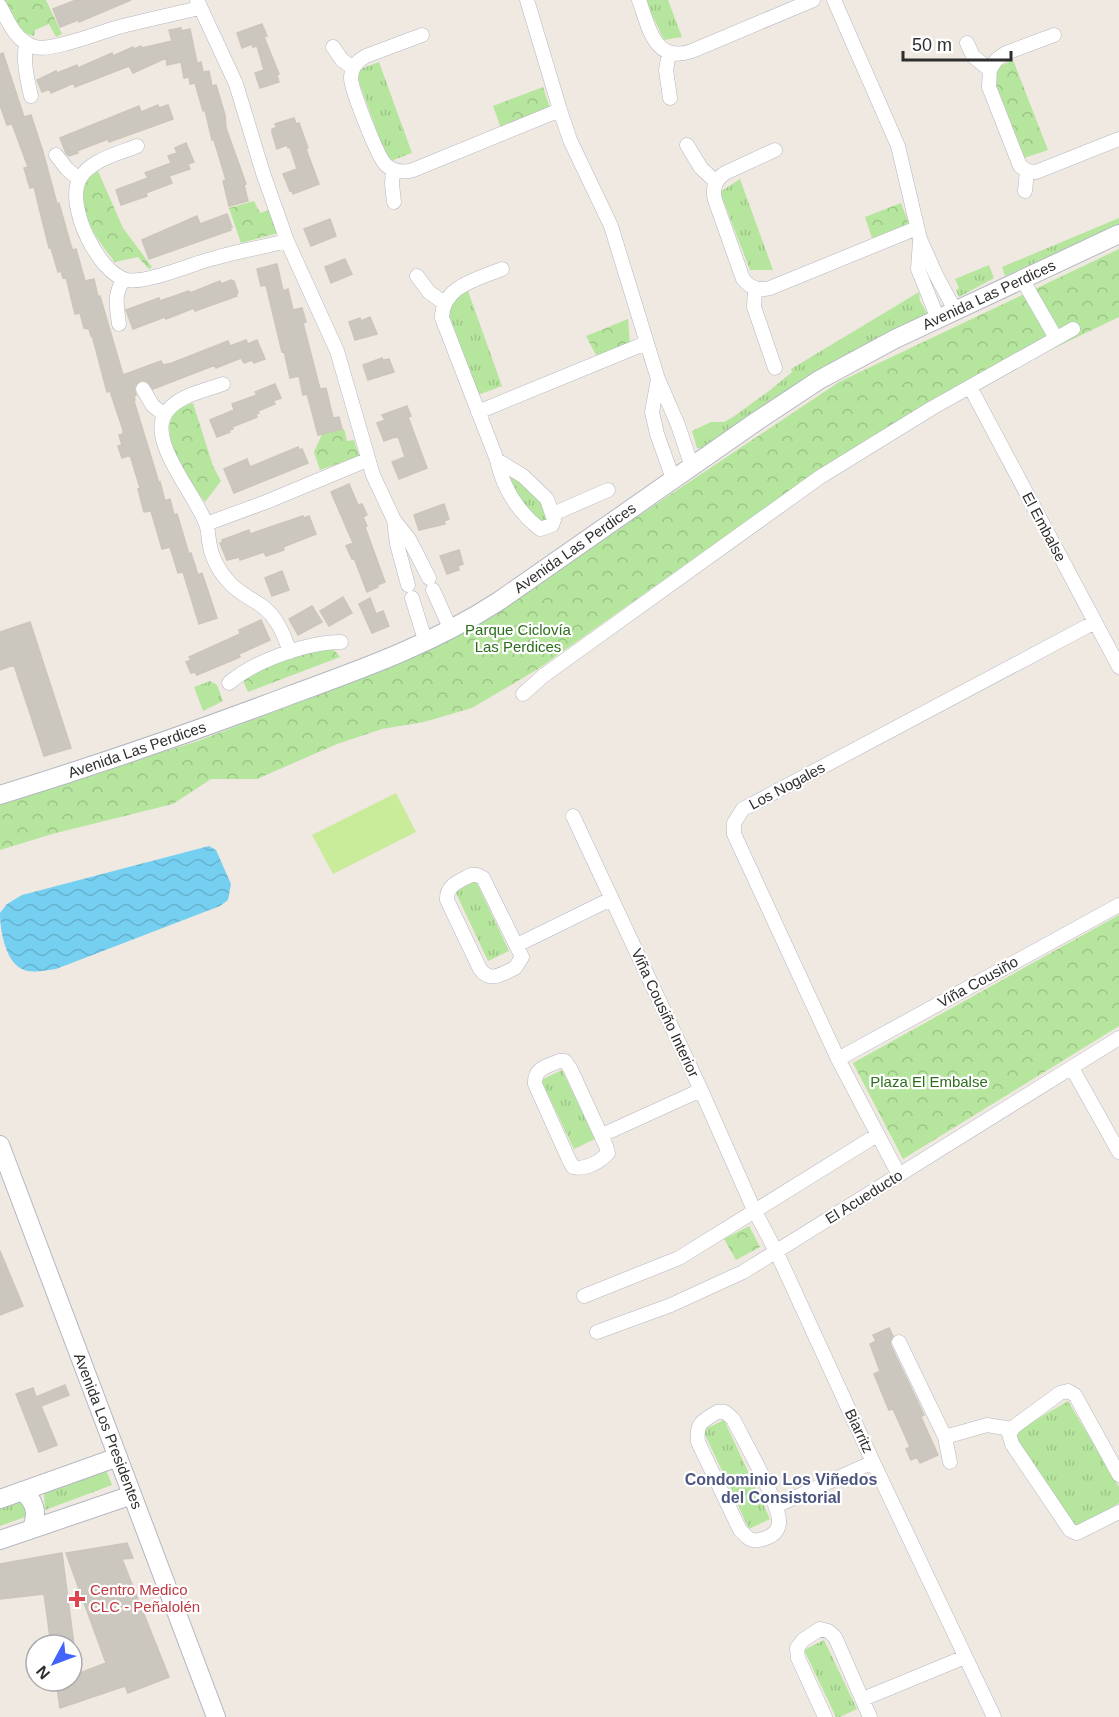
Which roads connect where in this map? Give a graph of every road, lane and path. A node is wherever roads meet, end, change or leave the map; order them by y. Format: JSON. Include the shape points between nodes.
{"nodes":[{"id":1,"x":527,"y":0,"type":"edge"},
{"id":2,"x":639,"y":0,"type":"edge"},
{"id":3,"x":813,"y":0,"type":"edge"},
{"id":4,"x":834,"y":0,"type":"edge"},
{"id":5,"x":199,"y":4,"type":"edge"},
{"id":6,"x":0,"y":6,"type":"edge"},
{"id":7,"x":422,"y":35,"type":"dead end"},
{"id":8,"x":1054,"y":35,"type":"dead end"},
{"id":9,"x":967,"y":43,"type":"dead end"},
{"id":10,"x":26,"y":44,"type":"junction"},
{"id":11,"x":333,"y":47,"type":"dead end"},
{"id":12,"x":669,"y":53,"type":"junction"},
{"id":13,"x":353,"y":68,"type":"junction"},
{"id":14,"x":990,"y":70,"type":"junction"},
{"id":15,"x":31,"y":96,"type":"dead end"},
{"id":16,"x":670,"y":98,"type":"dead end"},
{"id":17,"x":560,"y":110,"type":"junction"},
{"id":18,"x":1119,"y":139,"type":"edge"},
{"id":19,"x":687,"y":145,"type":"dead end"},
{"id":20,"x":137,"y":146,"type":"dead end"},
{"id":21,"x":775,"y":150,"type":"dead end"},
{"id":22,"x":56,"y":155,"type":"dead end"},
{"id":23,"x":393,"y":170,"type":"junction"},
{"id":24,"x":1027,"y":171,"type":"junction"},
{"id":25,"x":79,"y":179,"type":"junction"},
{"id":26,"x":716,"y":182,"type":"junction"},
{"id":27,"x":1025,"y":191,"type":"dead end"},
{"id":28,"x":394,"y":202,"type":"dead end"},
{"id":29,"x":918,"y":233,"type":"junction"},
{"id":30,"x":1119,"y":234,"type":"edge"},
{"id":31,"x":287,"y":241,"type":"junction"},
{"id":32,"x":502,"y":269,"type":"dead end"},
{"id":33,"x":417,"y":276,"type":"dead end"},
{"id":34,"x":124,"y":279,"type":"junction"},
{"id":35,"x":1022,"y":279,"type":"junction"},
{"id":36,"x":755,"y":289,"type":"junction"},
{"id":37,"x":444,"y":303,"type":"junction"},
{"id":38,"x":955,"y":310,"type":"junction"},
{"id":39,"x":938,"y":318,"type":"junction"},
{"id":40,"x":119,"y":324,"type":"dead end"},
{"id":41,"x":1073,"y":329,"type":"dead end"},
{"id":42,"x":1056,"y":338,"type":"junction"},
{"id":43,"x":646,"y":343,"type":"junction"},
{"id":44,"x":776,"y":368,"type":"dead end"},
{"id":45,"x":658,"y":379,"type":"junction"},
{"id":46,"x":223,"y":384,"type":"dead end"},
{"id":47,"x":970,"y":387,"type":"junction"},
{"id":48,"x":143,"y":389,"type":"dead end"},
{"id":49,"x":478,"y":412,"type":"junction"},
{"id":50,"x":165,"y":415,"type":"junction"},
{"id":51,"x":367,"y":460,"type":"junction"},
{"id":52,"x":497,"y":460,"type":"junction"},
{"id":53,"x":692,"y":467,"type":"junction"},
{"id":54,"x":674,"y":479,"type":"junction"},
{"id":55,"x":608,"y":490,"type":"dead end"},
{"id":56,"x":553,"y":514,"type":"junction"},
{"id":57,"x":394,"y":520,"type":"junction"},
{"id":58,"x":206,"y":524,"type":"junction"},
{"id":59,"x":1095,"y":622,"type":"junction"},
{"id":60,"x":451,"y":630,"type":"junction"},
{"id":61,"x":341,"y":642,"type":"dead end"},
{"id":62,"x":426,"y":643,"type":"junction"},
{"id":63,"x":290,"y":652,"type":"junction"},
{"id":64,"x":1119,"y":667,"type":"edge"},
{"id":65,"x":229,"y":683,"type":"dead end"},
{"id":66,"x":522,"y":694,"type":"dead end"},
{"id":67,"x":0,"y":795,"type":"edge"},
{"id":68,"x":573,"y":816,"type":"dead end"},
{"id":69,"x":611,"y":898,"type":"junction"},
{"id":70,"x":1119,"y":905,"type":"edge"},
{"id":71,"x":517,"y":945,"type":"junction"},
{"id":72,"x":1119,"y":1038,"type":"edge"},
{"id":73,"x":838,"y":1059,"type":"junction"},
{"id":74,"x":1072,"y":1068,"type":"junction"},
{"id":75,"x":701,"y":1090,"type":"junction"},
{"id":76,"x":602,"y":1135,"type":"junction"},
{"id":77,"x":877,"y":1135,"type":"junction"},
{"id":78,"x":0,"y":1145,"type":"edge"},
{"id":79,"x":1119,"y":1152,"type":"edge"},
{"id":80,"x":899,"y":1175,"type":"junction"},
{"id":81,"x":754,"y":1210,"type":"junction"},
{"id":82,"x":777,"y":1253,"type":"junction"},
{"id":83,"x":584,"y":1296,"type":"dead end"},
{"id":84,"x":597,"y":1332,"type":"dead end"},
{"id":85,"x":898,"y":1342,"type":"dead end"},
{"id":86,"x":1012,"y":1429,"type":"junction"},
{"id":87,"x":945,"y":1437,"type":"junction"},
{"id":88,"x":118,"y":1457,"type":"junction"},
{"id":89,"x":873,"y":1462,"type":"junction"},
{"id":90,"x":950,"y":1462,"type":"dead end"},
{"id":91,"x":1119,"y":1475,"type":"edge"},
{"id":92,"x":22,"y":1491,"type":"junction"},
{"id":93,"x":132,"y":1495,"type":"junction"},
{"id":94,"x":0,"y":1499,"type":"edge"},
{"id":95,"x":776,"y":1506,"type":"junction"},
{"id":96,"x":1119,"y":1512,"type":"edge"},
{"id":97,"x":32,"y":1528,"type":"junction"},
{"id":98,"x":0,"y":1539,"type":"edge"},
{"id":99,"x":964,"y":1657,"type":"junction"},
{"id":100,"x":863,"y":1698,"type":"junction"},
{"id":101,"x":216,"y":1717,"type":"edge"},
{"id":102,"x":825,"y":1717,"type":"edge"},
{"id":103,"x":870,"y":1717,"type":"edge"},
{"id":104,"x":994,"y":1717,"type":"edge"}],
"edges":[{"from":1,"to":17,"type":"street"},
{"from":2,"to":12,"type":"street","via":[[654,40]]},
{"from":3,"to":12,"type":"street","via":[[692,51]]},
{"from":4,"to":29,"type":"street","via":[[898,146]]},
{"from":5,"to":10,"type":"street","via":[[47,48]]},
{"from":5,"to":31,"type":"street","via":[[236,84]]},
{"from":6,"to":10,"type":"street"},
{"from":7,"to":13,"type":"street","via":[[366,56]]},
{"from":8,"to":14,"type":"street","via":[[1006,53]]},
{"from":9,"to":14,"type":"street","via":[[973,56]]},
{"from":10,"to":15,"type":"street","via":[[25,71]]},
{"from":11,"to":13,"type":"street"},
{"from":12,"to":16,"type":"street","via":[[666,70]]},
{"from":13,"to":23,"type":"street","via":[[352,85],[359,105],[382,161]]},
{"from":14,"to":24,"type":"street","via":[[989,87],[1018,162]]},
{"from":17,"to":23,"type":"street","via":[[413,170]]},
{"from":17,"to":43,"type":"street","via":[[570,140],[611,225]]},
{"from":18,"to":24,"type":"street","via":[[1041,171]]},
{"from":19,"to":26,"type":"street","via":[[700,168]]},
{"from":20,"to":25,"type":"street","via":[[97,163]]},
{"from":21,"to":26,"type":"street","via":[[724,173]]},
{"from":22,"to":25,"type":"street"},
{"from":23,"to":28,"type":"street"},
{"from":24,"to":27,"type":"street"},
{"from":25,"to":34,"type":"street","via":[[76,198],[84,231],[102,260]]},
{"from":26,"to":36,"type":"street","via":[[714,194],[743,279]]},
{"from":29,"to":36,"type":"street","via":[[770,288]]},
{"from":29,"to":38,"type":"street"},
{"from":29,"to":39,"type":"street","via":[[918,269]]},
{"from":30,"to":35,"type":"street","name":"Avenida Las Perdices"},
{"from":31,"to":34,"type":"street","via":[[152,277]]},
{"from":31,"to":51,"type":"street","via":[[337,351]]},
{"from":32,"to":37,"type":"street","via":[[455,289]]},
{"from":33,"to":37,"type":"street"},
{"from":34,"to":40,"type":"street","via":[[116,298]]},
{"from":35,"to":38,"type":"street","name":"Avenida Las Perdices"},
{"from":35,"to":42,"type":"street"},
{"from":36,"to":44,"type":"street","via":[[754,307]]},
{"from":37,"to":49,"type":"street","via":[[445,325]]},
{"from":38,"to":39,"type":"street","name":"Avenida Las Perdices"},
{"from":39,"to":53,"type":"street","name":"Avenida Las Perdices","via":[[819,380]]},
{"from":41,"to":42,"type":"street"},
{"from":42,"to":47,"type":"street"},
{"from":43,"to":45,"type":"street"},
{"from":43,"to":49,"type":"street"},
{"from":45,"to":53,"type":"street"},
{"from":45,"to":54,"type":"street","via":[[652,412]]},
{"from":46,"to":50,"type":"street","via":[[183,399]]},
{"from":47,"to":59,"type":"street","name":"El Embalse"},
{"from":47,"to":66,"type":"street","via":[[820,477]]},
{"from":48,"to":50,"type":"street","via":[[153,406]]},
{"from":49,"to":52,"type":"street"},
{"from":50,"to":58,"type":"street","via":[[163,435],[167,450]]},
{"from":51,"to":57,"type":"street"},
{"from":51,"to":58,"type":"street"},
{"from":52,"to":56,"type":"street","via":[[523,476],[547,499]]},
{"from":52,"to":56,"type":"street","via":[[512,499],[535,525],[540,529],[552,525]]},
{"from":53,"to":54,"type":"street","name":"Avenida Las Perdices"},
{"from":54,"to":60,"type":"street","name":"Avenida Las Perdices"},
{"from":55,"to":56,"type":"street"},
{"from":57,"to":60,"type":"street","via":[[409,539]]},
{"from":57,"to":62,"type":"street","via":[[397,544]]},
{"from":58,"to":63,"type":"street","via":[[210,549],[223,574],[271,615]]},
{"from":59,"to":64,"type":"street","name":"El Embalse"},
{"from":59,"to":73,"type":"street","name":"Los Nogales","via":[[743,810],[734,823],[734,834]]},
{"from":60,"to":62,"type":"street","name":"Avenida Las Perdices"},
{"from":61,"to":63,"type":"street"},
{"from":62,"to":67,"type":"street","name":"Avenida Las Perdices","via":[[224,721]]},
{"from":63,"to":65,"type":"street","via":[[246,670]]},
{"from":68,"to":69,"type":"street","name":"Viña Cousiño Interior"},
{"from":69,"to":71,"type":"street"},
{"from":69,"to":75,"type":"street","name":"Viña Cousiño Interior"},
{"from":70,"to":73,"type":"street","name":"Viña Cousiño"},
{"from":71,"to":71,"type":"street","via":[[483,878],[471,875],[446,891],[484,976],[492,978],[515,968],[522,957]]},
{"from":72,"to":74,"type":"street","name":"El Acueducto"},
{"from":73,"to":77,"type":"street","name":"Los Nogales"},
{"from":74,"to":79,"type":"street"},
{"from":74,"to":80,"type":"street","name":"El Acueducto"},
{"from":75,"to":76,"type":"street"},
{"from":75,"to":81,"type":"street","name":"Viña Cousiño Interior"},
{"from":76,"to":76,"type":"street","via":[[565,1061],[538,1070],[535,1084],[573,1167],[581,1169],[603,1159],[608,1153]]},
{"from":77,"to":80,"type":"street","name":"Los Nogales"},
{"from":77,"to":81,"type":"street"},
{"from":78,"to":88,"type":"street","name":"Avenida Los Presidentes"},
{"from":80,"to":82,"type":"street","name":"El Acueducto"},
{"from":81,"to":82,"type":"street","name":"Biarritz"},
{"from":81,"to":83,"type":"street","via":[[679,1258]]},
{"from":82,"to":84,"type":"street","name":"El Acueducto","via":[[671,1305]]},
{"from":82,"to":89,"type":"street","name":"Biarritz"},
{"from":85,"to":87,"type":"street"},
{"from":86,"to":87,"type":"street","via":[[987,1425]]},
{"from":86,"to":91,"type":"street","via":[[1068,1391],[1075,1395]]},
{"from":86,"to":96,"type":"street","via":[[1012,1444],[1070,1530],[1077,1533]]},
{"from":87,"to":90,"type":"street"},
{"from":88,"to":92,"type":"street"},
{"from":88,"to":93,"type":"street","name":"Avenida Los Presidentes"},
{"from":89,"to":95,"type":"street"},
{"from":89,"to":99,"type":"street","name":"Biarritz"},
{"from":92,"to":94,"type":"street"},
{"from":92,"to":97,"type":"street","via":[[30,1497],[36,1512]]},
{"from":93,"to":97,"type":"street"},
{"from":93,"to":101,"type":"street","name":"Avenida Los Presidentes"},
{"from":95,"to":95,"type":"street","via":[[733,1419],[725,1412],[717,1412],[699,1423],[698,1442],[740,1530],[755,1541],[770,1537],[779,1522]]},
{"from":97,"to":98,"type":"street"},
{"from":99,"to":100,"type":"street"},
{"from":99,"to":104,"type":"street","name":"Biarritz"},
{"from":100,"to":102,"type":"street","via":[[835,1637],[820,1629],[796,1648]]},
{"from":100,"to":103,"type":"street"}]}
